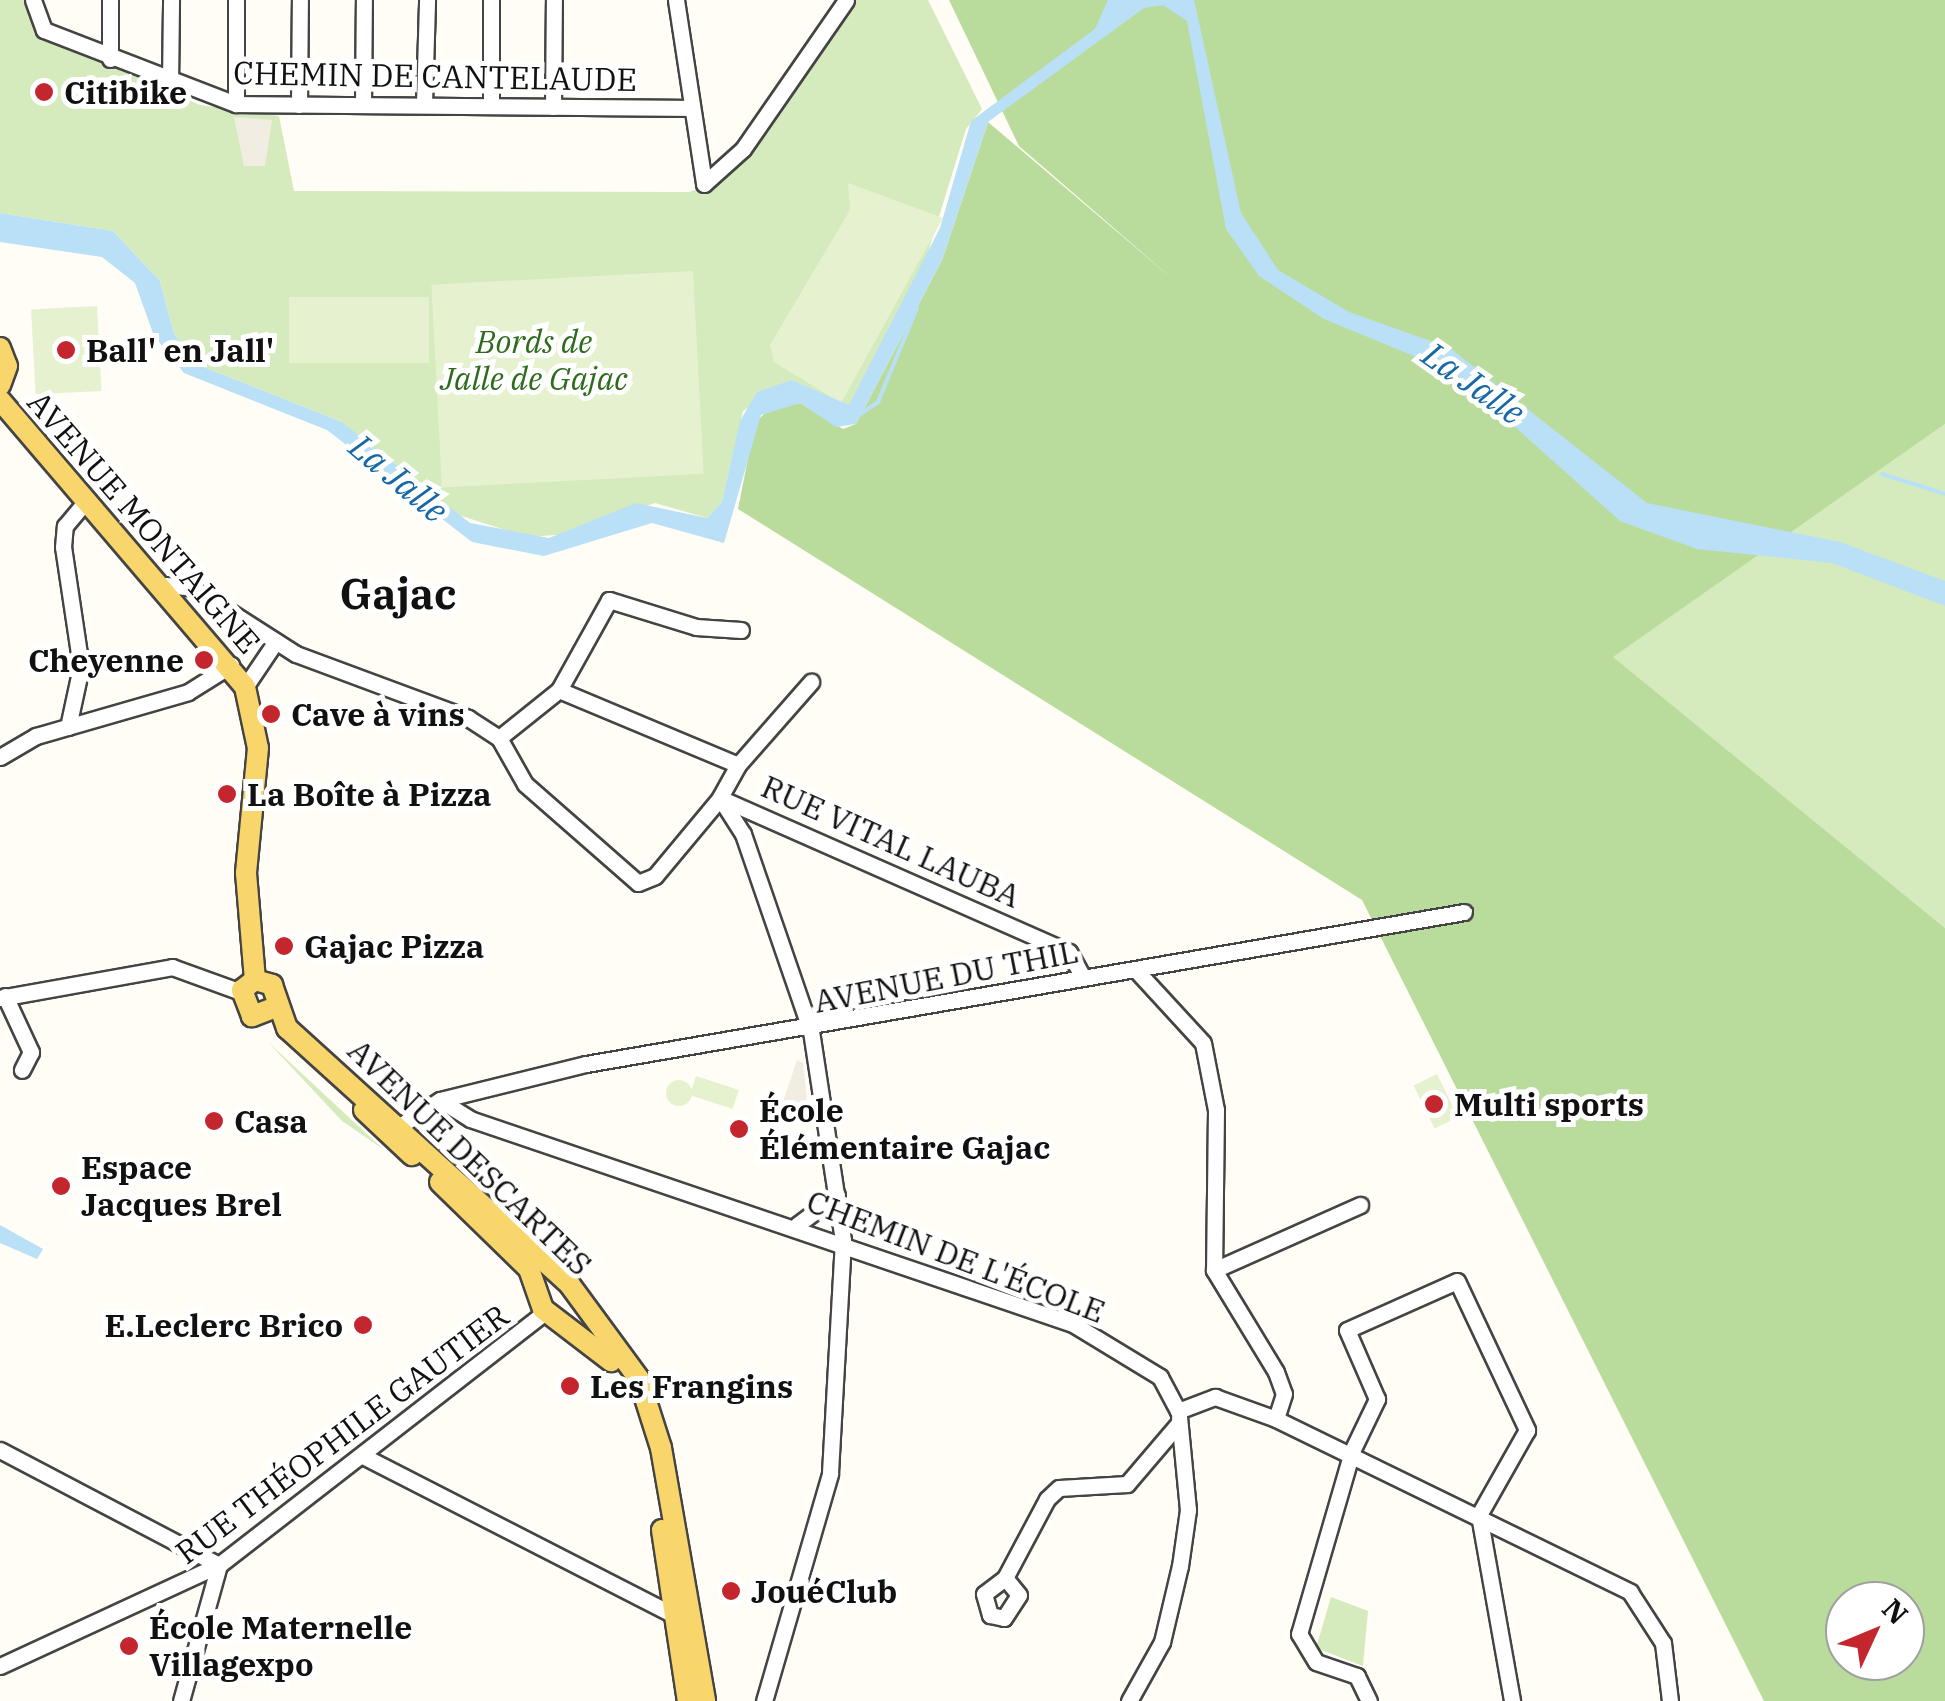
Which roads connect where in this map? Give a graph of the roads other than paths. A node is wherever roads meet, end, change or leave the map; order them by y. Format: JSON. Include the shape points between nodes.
{"nodes":[{"id":1,"x":33,"y":0,"type":"edge"},
{"id":2,"x":110,"y":0,"type":"edge"},
{"id":3,"x":171,"y":0,"type":"edge"},
{"id":4,"x":236,"y":0,"type":"edge"},
{"id":5,"x":300,"y":0,"type":"edge"},
{"id":6,"x":364,"y":0,"type":"edge"},
{"id":7,"x":426,"y":0,"type":"edge"},
{"id":8,"x":491,"y":0,"type":"edge"},
{"id":9,"x":554,"y":0,"type":"edge"},
{"id":10,"x":676,"y":0,"type":"edge"},
{"id":11,"x":846,"y":0,"type":"edge"},
{"id":12,"x":110,"y":59,"type":"junction"},
{"id":13,"x":170,"y":86,"type":"junction"},
{"id":14,"x":236,"y":104,"type":"junction"},
{"id":15,"x":424,"y":104,"type":"junction"},
{"id":16,"x":299,"y":105,"type":"junction"},
{"id":17,"x":363,"y":106,"type":"junction"},
{"id":18,"x":491,"y":106,"type":"junction"},
{"id":19,"x":553,"y":108,"type":"junction"},
{"id":20,"x":690,"y":108,"type":"junction"},
{"id":21,"x":0,"y":348,"type":"edge"},
{"id":22,"x":0,"y":385,"type":"edge"},
{"id":23,"x":0,"y":400,"type":"edge"},
{"id":24,"x":86,"y":501,"type":"junction"},
{"id":25,"x":166,"y":585,"type":"junction"},
{"id":26,"x":741,"y":630,"type":"dead end"},
{"id":27,"x":276,"y":642,"type":"junction"},
{"id":28,"x":231,"y":666,"type":"junction"},
{"id":29,"x":811,"y":682,"type":"dead end"},
{"id":30,"x":245,"y":687,"type":"junction"},
{"id":31,"x":558,"y":690,"type":"junction"},
{"id":32,"x":68,"y":727,"type":"junction"},
{"id":33,"x":499,"y":738,"type":"junction"},
{"id":34,"x":0,"y":756,"type":"edge"},
{"id":35,"x":738,"y":766,"type":"junction"},
{"id":36,"x":720,"y":798,"type":"junction"},
{"id":37,"x":1464,"y":912,"type":"dead end"},
{"id":38,"x":1136,"y":969,"type":"junction"},
{"id":39,"x":1082,"y":976,"type":"junction"},
{"id":40,"x":248,"y":986,"type":"junction"},
{"id":41,"x":2,"y":997,"type":"edge"},
{"id":42,"x":269,"y":1012,"type":"junction"},
{"id":43,"x":811,"y":1031,"type":"junction"},
{"id":44,"x":22,"y":1070,"type":"dead end"},
{"id":45,"x":440,"y":1100,"type":"junction"},
{"id":46,"x":394,"y":1129,"type":"junction"},
{"id":47,"x":837,"y":1196,"type":"junction"},
{"id":48,"x":1360,"y":1205,"type":"dead end"},
{"id":49,"x":797,"y":1225,"type":"junction"},
{"id":50,"x":843,"y":1240,"type":"junction"},
{"id":51,"x":1214,"y":1270,"type":"junction"},
{"id":52,"x":549,"y":1284,"type":"junction"},
{"id":53,"x":574,"y":1298,"type":"junction"},
{"id":54,"x":552,"y":1313,"type":"junction"},
{"id":55,"x":1179,"y":1417,"type":"junction"},
{"id":56,"x":1276,"y":1419,"type":"junction"},
{"id":57,"x":0,"y":1450,"type":"edge"},
{"id":58,"x":1352,"y":1451,"type":"junction"},
{"id":59,"x":363,"y":1456,"type":"junction"},
{"id":60,"x":1479,"y":1515,"type":"junction"},
{"id":61,"x":219,"y":1566,"type":"junction"},
{"id":62,"x":1005,"y":1578,"type":"dead end"},
{"id":63,"x":676,"y":1616,"type":"junction"},
{"id":64,"x":0,"y":1666,"type":"edge"},
{"id":65,"x":181,"y":1701,"type":"edge"},
{"id":66,"x":688,"y":1701,"type":"edge"},
{"id":67,"x":704,"y":1701,"type":"edge"},
{"id":68,"x":764,"y":1701,"type":"edge"},
{"id":69,"x":1128,"y":1701,"type":"edge"},
{"id":70,"x":1369,"y":1701,"type":"edge"},
{"id":71,"x":1512,"y":1701,"type":"edge"},
{"id":72,"x":1670,"y":1701,"type":"edge"}],
"edges":[{"from":1,"to":12,"type":"street","name":"CHEMIN DE CANTELAUDE","via":[[44,30]]},
{"from":2,"to":12,"type":"street"},
{"from":3,"to":13,"type":"street"},
{"from":4,"to":14,"type":"street"},
{"from":5,"to":16,"type":"street"},
{"from":6,"to":17,"type":"street"},
{"from":7,"to":15,"type":"street"},
{"from":8,"to":18,"type":"street"},
{"from":9,"to":19,"type":"street"},
{"from":10,"to":20,"type":"street","name":"CHEMIN DE CANTELAUDE"},
{"from":11,"to":20,"type":"street","name":"CHEMIN DE CANTELAUDE","via":[[743,149],[704,184]]},
{"from":12,"to":13,"type":"street","name":"CHEMIN DE CANTELAUDE"},
{"from":13,"to":14,"type":"street","name":"CHEMIN DE CANTELAUDE"},
{"from":14,"to":16,"type":"street","name":"CHEMIN DE CANTELAUDE"},
{"from":15,"to":17,"type":"street","name":"CHEMIN DE CANTELAUDE"},
{"from":15,"to":18,"type":"street","name":"CHEMIN DE CANTELAUDE"},
{"from":16,"to":17,"type":"street","name":"CHEMIN DE CANTELAUDE"},
{"from":18,"to":19,"type":"street","name":"CHEMIN DE CANTELAUDE"},
{"from":19,"to":20,"type":"street","name":"CHEMIN DE CANTELAUDE"},
{"from":21,"to":22,"type":"main road","via":[[7,366]]},
{"from":23,"to":24,"type":"main road","name":"AVENUE MONTAIGNE"},
{"from":24,"to":25,"type":"main road","name":"AVENUE MONTAIGNE"},
{"from":24,"to":32,"type":"street","via":[[65,526],[63,547],[81,667]]},
{"from":25,"to":27,"type":"street","via":[[194,588]]},
{"from":25,"to":28,"type":"main road","name":"AVENUE MONTAIGNE"},
{"from":26,"to":31,"type":"street","via":[[696,627],[609,600]]},
{"from":27,"to":30,"type":"street"},
{"from":27,"to":33,"type":"street"},
{"from":28,"to":30,"type":"main road","name":"AVENUE MONTAIGNE"},
{"from":28,"to":32,"type":"street","via":[[188,692]]},
{"from":29,"to":35,"type":"street"},
{"from":30,"to":40,"type":"main road","name":"AVENUE MONTAIGNE","via":[[258,748],[246,889]]},
{"from":31,"to":33,"type":"street"},
{"from":31,"to":35,"type":"street"},
{"from":32,"to":34,"type":"street"},
{"from":33,"to":36,"type":"street","via":[[525,784],[638,882],[655,876]]},
{"from":35,"to":36,"type":"street"},
{"from":36,"to":39,"type":"street","name":"RUE VITAL LAUBA","via":[[1068,952]]},
{"from":36,"to":43,"type":"street","via":[[743,834]]},
{"from":37,"to":38,"type":"street","name":"AVENUE DU THIL"},
{"from":38,"to":39,"type":"street","name":"AVENUE DU THIL"},
{"from":38,"to":51,"type":"street","via":[[1203,1044],[1216,1110]]},
{"from":39,"to":43,"type":"street","name":"AVENUE DU THIL"},
{"from":40,"to":41,"type":"street","via":[[172,967]]},
{"from":40,"to":42,"type":"main road","via":[[244,1011]]},
{"from":40,"to":42,"type":"main road","via":[[275,989]]},
{"from":41,"to":44,"type":"street","via":[[31,1052]]},
{"from":42,"to":46,"type":"main road","name":"AVENUE DESCARTES"},
{"from":43,"to":45,"type":"street","name":"AVENUE DU THIL","via":[[586,1064]]},
{"from":43,"to":47,"type":"street"},
{"from":45,"to":46,"type":"street"},
{"from":45,"to":49,"type":"street","name":"CHEMIN DE L'ÉCOLE","via":[[470,1119]]},
{"from":46,"to":52,"type":"main road","name":"AVENUE DESCARTES"},
{"from":47,"to":49,"type":"street"},
{"from":47,"to":50,"type":"street"},
{"from":48,"to":51,"type":"street"},
{"from":49,"to":50,"type":"street","name":"CHEMIN DE L'ÉCOLE"},
{"from":50,"to":55,"type":"street","name":"CHEMIN DE L'ÉCOLE","via":[[1073,1324],[1160,1377]]},
{"from":50,"to":68,"type":"street","via":[[830,1474]]},
{"from":51,"to":56,"type":"street","via":[[1276,1372],[1284,1394]]},
{"from":52,"to":53,"type":"main road","name":"AVENUE DESCARTES"},
{"from":52,"to":54,"type":"main road","name":"AVENUE DESCARTES"},
{"from":53,"to":54,"type":"main road"},
{"from":53,"to":67,"type":"main road","name":"AVENUE DESCARTES","via":[[639,1379],[655,1420]]},
{"from":54,"to":59,"type":"street","name":"RUE THÉOPHILE GAUTIER"},
{"from":54,"to":63,"type":"main road","name":"AVENUE DESCARTES","via":[[598,1344],[638,1410]]},
{"from":55,"to":56,"type":"street","via":[[1215,1397]]},
{"from":55,"to":62,"type":"street","via":[[1127,1484],[1059,1488]]},
{"from":55,"to":69,"type":"street","via":[[1188,1510],[1180,1566],[1162,1642]]},
{"from":56,"to":58,"type":"street"},
{"from":57,"to":61,"type":"street"},
{"from":58,"to":60,"type":"street"},
{"from":58,"to":60,"type":"street","via":[[1377,1399],[1347,1330],[1457,1281],[1527,1430]]},
{"from":58,"to":70,"type":"street","via":[[1298,1634],[1316,1662],[1356,1676]]},
{"from":59,"to":61,"type":"street","name":"RUE THÉOPHILE GAUTIER"},
{"from":59,"to":63,"type":"street"},
{"from":60,"to":71,"type":"street"},
{"from":60,"to":72,"type":"street","via":[[1630,1592],[1663,1643]]},
{"from":61,"to":64,"type":"street","name":"RUE THÉOPHILE GAUTIER"},
{"from":61,"to":65,"type":"street"},
{"from":63,"to":66,"type":"main road","name":"AVENUE DESCARTES"}]}
